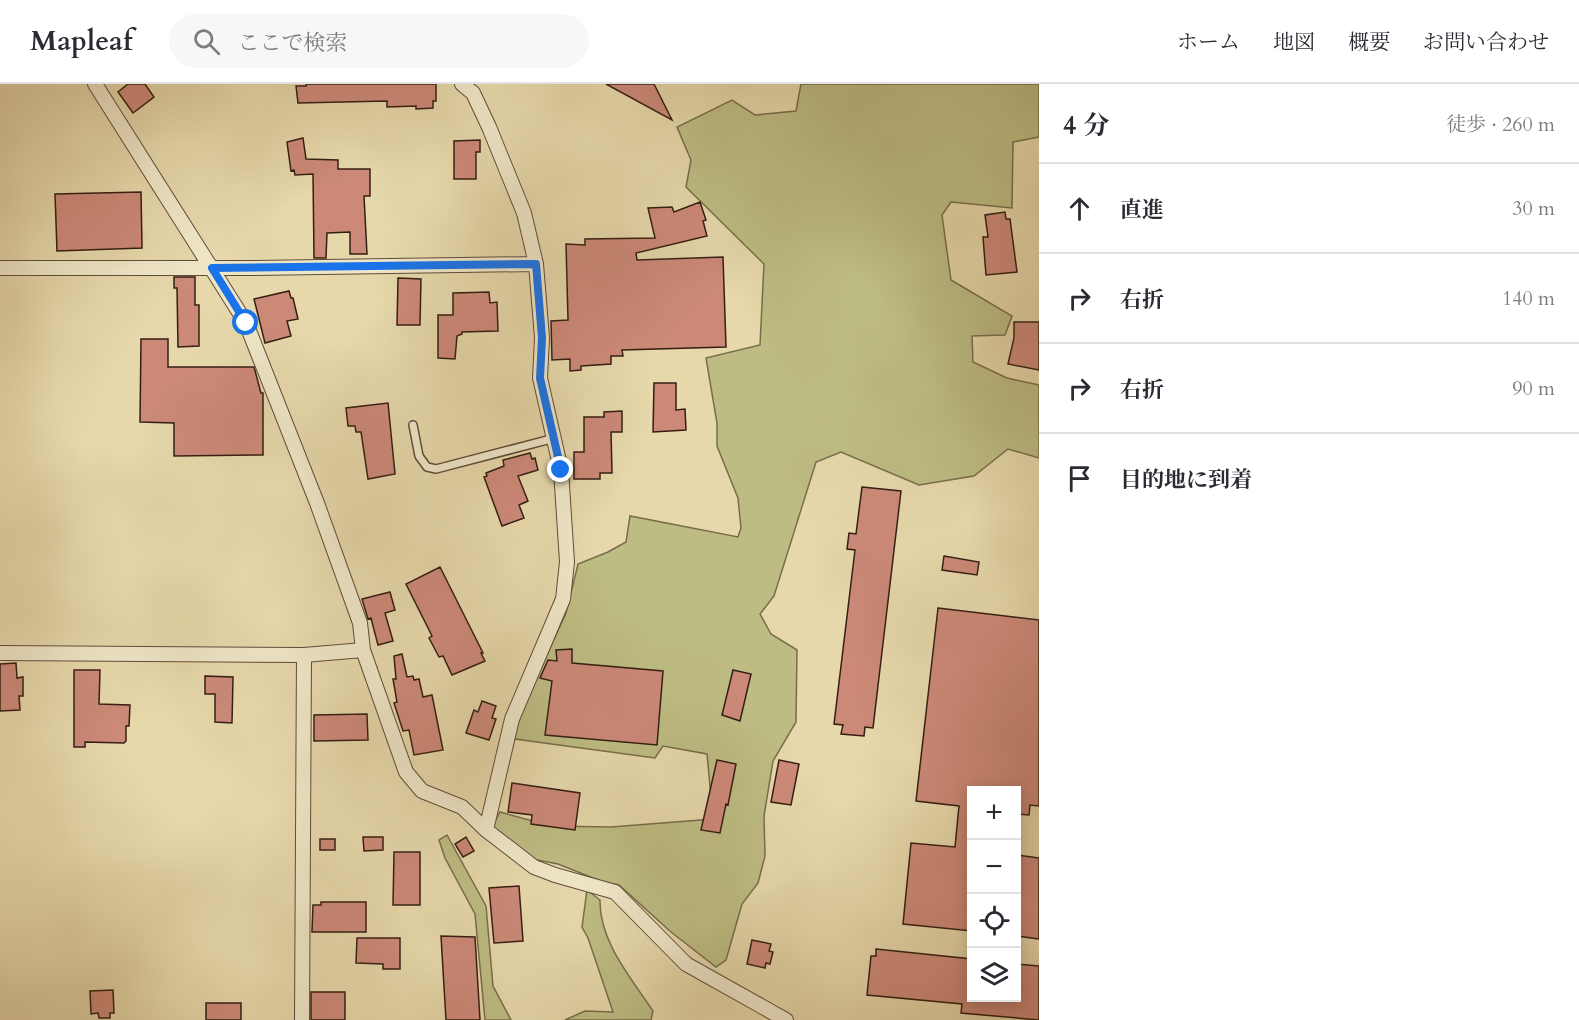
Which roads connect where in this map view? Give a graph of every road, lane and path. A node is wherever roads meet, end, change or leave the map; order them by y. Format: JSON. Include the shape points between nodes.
{"nodes":[{"id":1,"x":95,"y":84,"type":"edge"},
{"id":2,"x":462,"y":84,"type":"edge"},
{"id":3,"x":536,"y":264,"type":"junction"},
{"id":4,"x":0,"y":268,"type":"edge"},
{"id":5,"x":212,"y":268,"type":"junction"},
{"id":6,"x":413,"y":425,"type":"dead end"},
{"id":7,"x":555,"y":438,"type":"junction"},
{"id":8,"x":363,"y":650,"type":"junction"},
{"id":9,"x":0,"y":653,"type":"edge"},
{"id":10,"x":304,"y":655,"type":"junction"},
{"id":11,"x":486,"y":830,"type":"junction"},
{"id":12,"x":302,"y":1020,"type":"edge"},
{"id":13,"x":786,"y":1020,"type":"edge"}],
"edges":[{"from":1,"to":5,"type":"street"},
{"from":2,"to":3,"type":"street","via":[[473,93],[489,127],[524,213]]},
{"from":3,"to":5,"type":"street"},
{"from":3,"to":7,"type":"street","via":[[542,338],[540,378]]},
{"from":4,"to":5,"type":"street"},
{"from":5,"to":8,"type":"street","via":[[246,323],[360,623]]},
{"from":6,"to":7,"type":"lane","via":[[419,456],[427,467],[436,469]]},
{"from":7,"to":11,"type":"street","via":[[566,540],[563,599],[512,719]]},
{"from":8,"to":10,"type":"street"},
{"from":8,"to":11,"type":"street","via":[[406,772],[422,791],[462,807]]},
{"from":9,"to":10,"type":"street"},
{"from":10,"to":12,"type":"street"},
{"from":11,"to":13,"type":"street","via":[[534,867],[615,892],[686,964]]}]}
